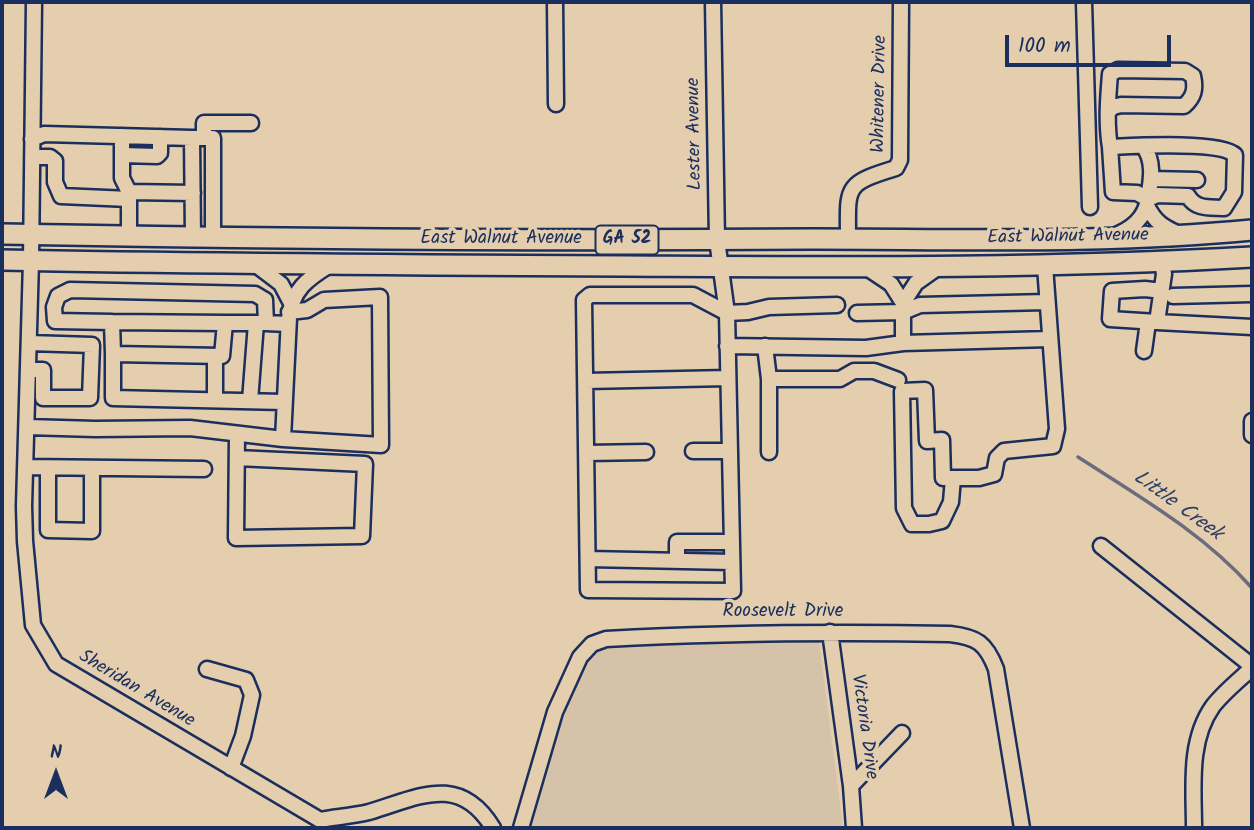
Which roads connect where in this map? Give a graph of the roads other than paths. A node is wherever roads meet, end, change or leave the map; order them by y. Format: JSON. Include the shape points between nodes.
{"nodes":[{"id":1,"x":34,"y":2,"type":"edge"},
{"id":2,"x":555,"y":2,"type":"edge"},
{"id":3,"x":713,"y":2,"type":"edge"},
{"id":4,"x":901,"y":2,"type":"edge"},
{"id":5,"x":1084,"y":2,"type":"edge"},
{"id":6,"x":1087,"y":82,"type":"junction"},
{"id":7,"x":1110,"y":82,"type":"junction"},
{"id":8,"x":556,"y":104,"type":"dead end"},
{"id":9,"x":1108,"y":112,"type":"junction"},
{"id":10,"x":251,"y":123,"type":"dead end"},
{"id":11,"x":122,"y":136,"type":"junction"},
{"id":12,"x":160,"y":137,"type":"junction"},
{"id":13,"x":198,"y":138,"type":"junction"},
{"id":14,"x":32,"y":139,"type":"junction"},
{"id":15,"x":1143,"y":146,"type":"junction"},
{"id":16,"x":1110,"y":147,"type":"junction"},
{"id":17,"x":122,"y":155,"type":"junction"},
{"id":18,"x":32,"y":157,"type":"junction"},
{"id":19,"x":1151,"y":179,"type":"junction"},
{"id":20,"x":1197,"y":180,"type":"dead end"},
{"id":21,"x":193,"y":193,"type":"junction"},
{"id":22,"x":129,"y":195,"type":"junction"},
{"id":23,"x":1148,"y":202,"type":"junction"},
{"id":24,"x":1090,"y":206,"type":"dead end"},
{"id":25,"x":1252,"y":230,"type":"edge"},
{"id":26,"x":2,"y":234,"type":"edge"},
{"id":27,"x":32,"y":234,"type":"junction"},
{"id":28,"x":1181,"y":235,"type":"junction"},
{"id":29,"x":129,"y":236,"type":"junction"},
{"id":30,"x":193,"y":237,"type":"junction"},
{"id":31,"x":213,"y":238,"type":"junction"},
{"id":32,"x":848,"y":239,"type":"junction"},
{"id":33,"x":1106,"y":239,"type":"junction"},
{"id":34,"x":717,"y":240,"type":"junction"},
{"id":35,"x":1252,"y":257,"type":"edge"},
{"id":36,"x":2,"y":260,"type":"edge"},
{"id":37,"x":31,"y":261,"type":"junction"},
{"id":38,"x":1162,"y":262,"type":"junction"},
{"id":39,"x":256,"y":265,"type":"junction"},
{"id":40,"x":330,"y":265,"type":"junction"},
{"id":41,"x":864,"y":265,"type":"junction"},
{"id":42,"x":1045,"y":265,"type":"junction"},
{"id":43,"x":719,"y":266,"type":"junction"},
{"id":44,"x":940,"y":266,"type":"junction"},
{"id":45,"x":1168,"y":293,"type":"junction"},
{"id":46,"x":1252,"y":294,"type":"edge"},
{"id":47,"x":1047,"y":302,"type":"junction"},
{"id":48,"x":837,"y":305,"type":"dead end"},
{"id":49,"x":903,"y":308,"type":"junction"},
{"id":50,"x":290,"y":313,"type":"junction"},
{"id":51,"x":727,"y":313,"type":"junction"},
{"id":52,"x":857,"y":313,"type":"dead end"},
{"id":53,"x":112,"y":322,"type":"junction"},
{"id":54,"x":1152,"y":322,"type":"junction"},
{"id":55,"x":225,"y":323,"type":"junction"},
{"id":56,"x":261,"y":323,"type":"junction"},
{"id":57,"x":1252,"y":327,"type":"edge"},
{"id":58,"x":1050,"y":339,"type":"junction"},
{"id":59,"x":903,"y":342,"type":"junction"},
{"id":60,"x":29,"y":344,"type":"junction"},
{"id":61,"x":727,"y":346,"type":"junction"},
{"id":62,"x":765,"y":346,"type":"junction"},
{"id":63,"x":866,"y":348,"type":"junction"},
{"id":64,"x":1144,"y":351,"type":"dead end"},
{"id":65,"x":113,"y":354,"type":"junction"},
{"id":66,"x":215,"y":356,"type":"junction"},
{"id":67,"x":28,"y":370,"type":"junction"},
{"id":68,"x":867,"y":371,"type":"junction"},
{"id":69,"x":728,"y":378,"type":"junction"},
{"id":70,"x":769,"y":379,"type":"junction"},
{"id":71,"x":898,"y":380,"type":"dead end"},
{"id":72,"x":586,"y":381,"type":"junction"},
{"id":73,"x":215,"y":400,"type":"junction"},
{"id":74,"x":250,"y":401,"type":"junction"},
{"id":75,"x":283,"y":402,"type":"junction"},
{"id":76,"x":1252,"y":421,"type":"edge"},
{"id":77,"x":27,"y":426,"type":"junction"},
{"id":78,"x":237,"y":435,"type":"junction"},
{"id":79,"x":1252,"y":435,"type":"edge"},
{"id":80,"x":283,"y":439,"type":"junction"},
{"id":81,"x":372,"y":444,"type":"junction"},
{"id":82,"x":693,"y":451,"type":"dead end"},
{"id":83,"x":729,"y":451,"type":"junction"},
{"id":84,"x":646,"y":452,"type":"dead end"},
{"id":85,"x":769,"y":452,"type":"dead end"},
{"id":86,"x":587,"y":453,"type":"junction"},
{"id":87,"x":237,"y":458,"type":"junction"},
{"id":88,"x":365,"y":464,"type":"junction"},
{"id":89,"x":25,"y":467,"type":"junction"},
{"id":90,"x":48,"y":468,"type":"junction"},
{"id":91,"x":92,"y":468,"type":"junction"},
{"id":92,"x":204,"y":469,"type":"dead end"},
{"id":93,"x":953,"y":478,"type":"junction"},
{"id":94,"x":732,"y":542,"type":"junction"},
{"id":95,"x":1101,"y":546,"type":"dead end"},
{"id":96,"x":588,"y":559,"type":"junction"},
{"id":97,"x":677,"y":561,"type":"junction"},
{"id":98,"x":732,"y":562,"type":"junction"},
{"id":99,"x":831,"y":632,"type":"junction"},
{"id":100,"x":1252,"y":667,"type":"edge"},
{"id":101,"x":206,"y":669,"type":"dead end"},
{"id":102,"x":902,"y":733,"type":"dead end"},
{"id":103,"x":231,"y":768,"type":"junction"},
{"id":104,"x":851,"y":786,"type":"junction"},
{"id":105,"x":320,"y":825,"type":"edge"},
{"id":106,"x":492,"y":828,"type":"edge"},
{"id":107,"x":521,"y":828,"type":"edge"},
{"id":108,"x":854,"y":828,"type":"edge"},
{"id":109,"x":1022,"y":828,"type":"edge"},
{"id":110,"x":1194,"y":828,"type":"edge"}],
"edges":[{"from":1,"to":14,"type":"street","name":"Sheridan Avenue"},
{"from":2,"to":8,"type":"street"},
{"from":3,"to":34,"type":"street","name":"Lester Avenue"},
{"from":4,"to":32,"type":"street","name":"Whitener Drive","via":[[900,160],[896,169],[853,186],[848,196]]},
{"from":5,"to":6,"type":"street"},
{"from":6,"to":7,"type":"street"},
{"from":6,"to":24,"type":"street"},
{"from":7,"to":9,"type":"street"},
{"from":7,"to":9,"type":"street","via":[[1110,74],[1118,70],[1185,71],[1193,76],[1195,85],[1192,99],[1184,106],[1121,105]]},
{"from":9,"to":16,"type":"street"},
{"from":10,"to":13,"type":"street","via":[[204,123]]},
{"from":11,"to":12,"type":"street"},
{"from":11,"to":14,"type":"street","via":[[44,134]]},
{"from":11,"to":17,"type":"street"},
{"from":12,"to":13,"type":"street"},
{"from":12,"to":17,"type":"street","via":[[157,156]]},
{"from":13,"to":21,"type":"street"},
{"from":13,"to":31,"type":"street","via":[[213,138]]},
{"from":14,"to":18,"type":"street","name":"Sheridan Avenue"},
{"from":15,"to":16,"type":"street"},
{"from":15,"to":19,"type":"street","via":[[1150,155]]},
{"from":15,"to":23,"type":"street","via":[[1208,146],[1235,155],[1234,192],[1224,208],[1192,204],[1188,196],[1157,195]]},
{"from":16,"to":23,"type":"street","via":[[1113,192],[1137,193]]},
{"from":17,"to":22,"type":"street","via":[[122,178]]},
{"from":18,"to":22,"type":"street","via":[[55,161],[61,196]]},
{"from":18,"to":27,"type":"street","name":"Sheridan Avenue"},
{"from":19,"to":20,"type":"street"},
{"from":19,"to":23,"type":"street"},
{"from":21,"to":22,"type":"street"},
{"from":21,"to":30,"type":"street"},
{"from":22,"to":29,"type":"street"},
{"from":23,"to":28,"type":"street","via":[[1161,226]]},
{"from":23,"to":33,"type":"street","via":[[1128,230]]},
{"from":25,"to":28,"type":"main road","name":"East Walnut Avenue","number":"GA 52"},
{"from":26,"to":27,"type":"main road","name":"East Walnut Avenue","number":"GA 52"},
{"from":27,"to":29,"type":"main road","name":"East Walnut Avenue","number":"GA 52"},
{"from":27,"to":37,"type":"street","name":"Sheridan Avenue"},
{"from":28,"to":33,"type":"main road","name":"East Walnut Avenue","number":"GA 52"},
{"from":29,"to":30,"type":"main road","name":"East Walnut Avenue","number":"GA 52"},
{"from":30,"to":31,"type":"main road","name":"East Walnut Avenue","number":"GA 52"},
{"from":31,"to":34,"type":"main road","name":"East Walnut Avenue","number":"GA 52"},
{"from":32,"to":33,"type":"main road","name":"East Walnut Avenue","number":"GA 52"},
{"from":32,"to":34,"type":"main road","name":"East Walnut Avenue","number":"GA 52"},
{"from":34,"to":43,"type":"street","name":"Lester Avenue"},
{"from":35,"to":38,"type":"main road","name":"East Walnut Avenue","number":"GA 52"},
{"from":36,"to":37,"type":"main road","name":"East Walnut Avenue","number":"GA 52"},
{"from":37,"to":39,"type":"main road","name":"East Walnut Avenue","number":"GA 52"},
{"from":37,"to":60,"type":"street","name":"Sheridan Avenue"},
{"from":38,"to":42,"type":"main road","name":"East Walnut Avenue","number":"GA 52"},
{"from":38,"to":45,"type":"street"},
{"from":39,"to":40,"type":"main road","name":"East Walnut Avenue","number":"GA 52"},
{"from":39,"to":50,"type":"street","via":[[281,284]]},
{"from":40,"to":43,"type":"main road","name":"East Walnut Avenue","number":"GA 52"},
{"from":40,"to":50,"type":"street","via":[[306,280]]},
{"from":41,"to":43,"type":"main road","name":"East Walnut Avenue","number":"GA 52"},
{"from":41,"to":44,"type":"main road","name":"East Walnut Avenue","number":"GA 52"},
{"from":41,"to":49,"type":"street","via":[[891,285]]},
{"from":42,"to":44,"type":"main road","name":"East Walnut Avenue","number":"GA 52"},
{"from":42,"to":47,"type":"street"},
{"from":43,"to":51,"type":"street","name":"Lester Avenue"},
{"from":44,"to":49,"type":"street","via":[[916,283]]},
{"from":45,"to":46,"type":"street"},
{"from":45,"to":54,"type":"street"},
{"from":45,"to":54,"type":"street","via":[[1112,291],[1110,319]]},
{"from":47,"to":49,"type":"street"},
{"from":47,"to":58,"type":"street"},
{"from":48,"to":51,"type":"street"},
{"from":49,"to":52,"type":"street"},
{"from":49,"to":59,"type":"street"},
{"from":50,"to":56,"type":"street"},
{"from":50,"to":75,"type":"street"},
{"from":50,"to":81,"type":"street","via":[[324,300],[380,297],[381,445]]},
{"from":51,"to":61,"type":"street","name":"Lester Avenue"},
{"from":51,"to":72,"type":"street","via":[[693,295],[590,295],[584,300]]},
{"from":53,"to":55,"type":"street"},
{"from":53,"to":56,"type":"street","via":[[55,321],[58,296],[70,290],[255,294],[265,300]]},
{"from":53,"to":65,"type":"street"},
{"from":54,"to":57,"type":"street"},
{"from":54,"to":64,"type":"street"},
{"from":55,"to":56,"type":"street"},
{"from":55,"to":66,"type":"street","via":[[222,356]]},
{"from":56,"to":74,"type":"street"},
{"from":58,"to":59,"type":"street"},
{"from":58,"to":93,"type":"street","via":[[1057,429],[1053,446],[1004,451],[993,474]]},
{"from":59,"to":63,"type":"street"},
{"from":60,"to":67,"type":"street","name":"Sheridan Avenue"},
{"from":60,"to":67,"type":"street","via":[[92,345],[90,398],[43,398],[43,370]]},
{"from":61,"to":62,"type":"street"},
{"from":61,"to":69,"type":"street","name":"Lester Avenue"},
{"from":62,"to":63,"type":"street"},
{"from":62,"to":70,"type":"street"},
{"from":63,"to":68,"type":"street"},
{"from":65,"to":66,"type":"street"},
{"from":65,"to":73,"type":"street","via":[[113,398]]},
{"from":66,"to":73,"type":"street"},
{"from":67,"to":77,"type":"street","name":"Sheridan Avenue"},
{"from":68,"to":70,"type":"street","via":[[854,371],[840,379]]},
{"from":68,"to":71,"type":"street"},
{"from":69,"to":72,"type":"street"},
{"from":69,"to":83,"type":"street","name":"Lester Avenue"},
{"from":70,"to":85,"type":"street"},
{"from":72,"to":86,"type":"street"},
{"from":73,"to":74,"type":"street"},
{"from":74,"to":75,"type":"street"},
{"from":75,"to":80,"type":"street"},
{"from":76,"to":79,"type":"street"},
{"from":77,"to":78,"type":"street","via":[[190,428]]},
{"from":77,"to":89,"type":"street","name":"Sheridan Avenue"},
{"from":78,"to":80,"type":"street"},
{"from":78,"to":87,"type":"street"},
{"from":80,"to":81,"type":"street"},
{"from":81,"to":88,"type":"street"},
{"from":82,"to":83,"type":"street"},
{"from":83,"to":94,"type":"street","name":"Lester Avenue"},
{"from":84,"to":86,"type":"street"},
{"from":86,"to":96,"type":"street"},
{"from":87,"to":88,"type":"street"},
{"from":87,"to":88,"type":"street","via":[[236,538],[362,536]]},
{"from":89,"to":90,"type":"street"},
{"from":89,"to":103,"type":"street","name":"Sheridan Avenue","via":[[24,541],[33,625],[56,664]]},
{"from":90,"to":91,"type":"street"},
{"from":90,"to":91,"type":"street","via":[[48,530],[92,531]]},
{"from":91,"to":92,"type":"street"},
{"from":93,"to":93,"type":"street","via":[[943,478],[942,440],[927,441],[925,390],[902,391],[904,508],[912,524],[942,521],[951,502]]},
{"from":94,"to":97,"type":"street","via":[[677,542]]},
{"from":94,"to":98,"type":"street","name":"Lester Avenue"},
{"from":95,"to":100,"type":"street"},
{"from":96,"to":97,"type":"street"},
{"from":96,"to":98,"type":"street","name":"Lester Avenue","via":[[588,590],[733,592]]},
{"from":97,"to":98,"type":"street"},
{"from":99,"to":104,"type":"street","name":"Victoria Drive"},
{"from":99,"to":107,"type":"street","name":"Roosevelt Drive","via":[[683,635],[606,639],[593,644],[580,657],[555,712]]},
{"from":99,"to":109,"type":"street","name":"Roosevelt Drive","via":[[950,634],[981,643],[996,669]]},
{"from":100,"to":110,"type":"street","via":[[1213,706],[1202,726],[1195,757]]},
{"from":101,"to":103,"type":"street","via":[[246,680],[252,695]]},
{"from":102,"to":104,"type":"street"},
{"from":103,"to":105,"type":"street","name":"Sheridan Avenue"},
{"from":104,"to":108,"type":"street","name":"Victoria Drive"},
{"from":105,"to":106,"type":"street","name":"Sheridan Avenue","via":[[411,797],[444,793],[468,799]]}]}
